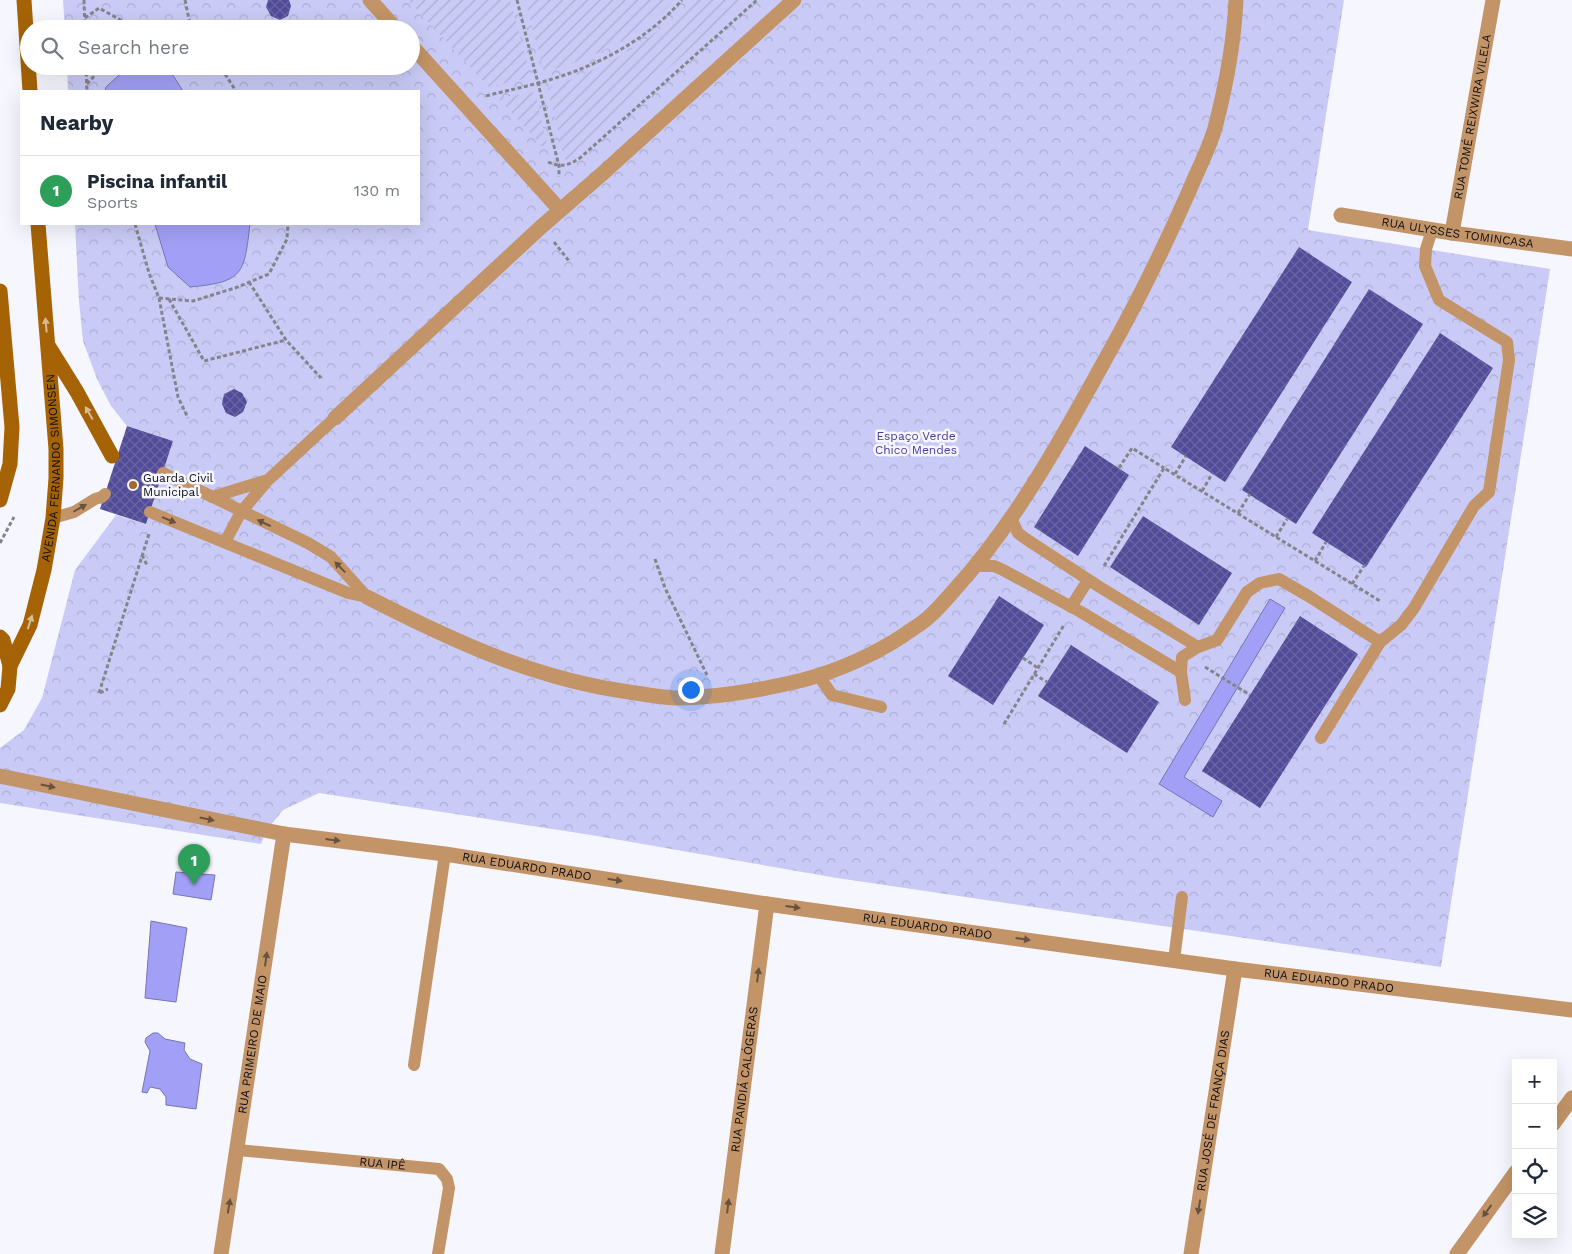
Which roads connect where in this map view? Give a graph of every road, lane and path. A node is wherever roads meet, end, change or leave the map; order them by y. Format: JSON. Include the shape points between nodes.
{"nodes":[{"id":1,"x":24,"y":0,"type":"edge"},
{"id":2,"x":84,"y":0,"type":"edge"},
{"id":3,"x":185,"y":0,"type":"edge"},
{"id":4,"x":370,"y":0,"type":"edge"},
{"id":5,"x":517,"y":0,"type":"edge"},
{"id":6,"x":682,"y":0,"type":"edge"},
{"id":7,"x":757,"y":0,"type":"edge"},
{"id":8,"x":794,"y":0,"type":"edge"},
{"id":9,"x":1236,"y":0,"type":"edge"},
{"id":10,"x":1492,"y":0,"type":"edge"},
{"id":11,"x":85,"y":18,"type":"joint"},
{"id":12,"x":25,"y":20,"type":"edge"},
{"id":13,"x":120,"y":20,"type":"edge"},
{"id":14,"x":189,"y":20,"type":"edge"},
{"id":15,"x":388,"y":20,"type":"edge"},
{"id":16,"x":420,"y":55,"type":"edge"},
{"id":17,"x":29,"y":75,"type":"edge"},
{"id":18,"x":86,"y":75,"type":"edge"},
{"id":19,"x":95,"y":75,"type":"edge"},
{"id":20,"x":226,"y":75,"type":"edge"},
{"id":21,"x":539,"y":83,"type":"junction"},
{"id":22,"x":87,"y":85,"type":"junction"},
{"id":23,"x":481,"y":88,"type":"dead end"},
{"id":24,"x":30,"y":90,"type":"edge"},
{"id":25,"x":87,"y":90,"type":"edge"},
{"id":26,"x":235,"y":90,"type":"edge"},
{"id":27,"x":488,"y":96,"type":"junction"},
{"id":28,"x":480,"y":99,"type":"dead end"},
{"id":29,"x":494,"y":102,"type":"dead end"},
{"id":30,"x":543,"y":156,"type":"dead end"},
{"id":31,"x":559,"y":166,"type":"junction"},
{"id":32,"x":560,"y":210,"type":"junction"},
{"id":33,"x":1341,"y":215,"type":"dead end"},
{"id":34,"x":38,"y":225,"type":"edge"},
{"id":35,"x":135,"y":225,"type":"edge"},
{"id":36,"x":288,"y":225,"type":"edge"},
{"id":37,"x":1432,"y":230,"type":"junction"},
{"id":38,"x":1452,"y":233,"type":"junction"},
{"id":39,"x":1572,"y":249,"type":"edge"},
{"id":40,"x":249,"y":282,"type":"junction"},
{"id":41,"x":0,"y":291,"type":"edge"},
{"id":42,"x":159,"y":298,"type":"junction"},
{"id":43,"x":170,"y":299,"type":"junction"},
{"id":44,"x":286,"y":340,"type":"junction"},
{"id":45,"x":48,"y":346,"type":"junction"},
{"id":46,"x":321,"y":378,"type":"dead end"},
{"id":47,"x":188,"y":418,"type":"dead end"},
{"id":48,"x":335,"y":418,"type":"joint"},
{"id":49,"x":1186,"y":456,"type":"dead end"},
{"id":50,"x":114,"y":457,"type":"dead end"},
{"id":51,"x":1119,"y":468,"type":"dead end"},
{"id":52,"x":1164,"y":468,"type":"junction"},
{"id":53,"x":163,"y":473,"type":"dead end"},
{"id":54,"x":1175,"y":474,"type":"junction"},
{"id":55,"x":1212,"y":474,"type":"dead end"},
{"id":56,"x":268,"y":480,"type":"junction"},
{"id":57,"x":1202,"y":491,"type":"junction"},
{"id":58,"x":105,"y":494,"type":"dead end"},
{"id":59,"x":1250,"y":494,"type":"dead end"},
{"id":60,"x":212,"y":497,"type":"junction"},
{"id":61,"x":0,"y":500,"type":"edge"},
{"id":62,"x":150,"y":512,"type":"dead end"},
{"id":63,"x":241,"y":512,"type":"junction"},
{"id":64,"x":1238,"y":513,"type":"junction"},
{"id":65,"x":52,"y":518,"type":"junction"},
{"id":66,"x":1011,"y":518,"type":"junction"},
{"id":67,"x":1287,"y":518,"type":"dead end"},
{"id":68,"x":149,"y":533,"type":"dead end"},
{"id":69,"x":1276,"y":537,"type":"junction"},
{"id":70,"x":225,"y":542,"type":"junction"},
{"id":71,"x":1326,"y":542,"type":"dead end"},
{"id":72,"x":142,"y":554,"type":"junction"},
{"id":73,"x":655,"y":559,"type":"dead end"},
{"id":74,"x":1315,"y":561,"type":"junction"},
{"id":75,"x":147,"y":565,"type":"dead end"},
{"id":76,"x":976,"y":566,"type":"junction"},
{"id":77,"x":1364,"y":566,"type":"dead end"},
{"id":78,"x":1101,"y":571,"type":"dead end"},
{"id":79,"x":1088,"y":580,"type":"junction"},
{"id":80,"x":1352,"y":584,"type":"junction"},
{"id":81,"x":367,"y":597,"type":"junction"},
{"id":82,"x":1380,"y":602,"type":"dead end"},
{"id":83,"x":1071,"y":607,"type":"junction"},
{"id":84,"x":1065,"y":622,"type":"dead end"},
{"id":85,"x":0,"y":637,"type":"edge"},
{"id":86,"x":1380,"y":642,"type":"junction"},
{"id":87,"x":1198,"y":646,"type":"junction"},
{"id":88,"x":1023,"y":658,"type":"dead end"},
{"id":89,"x":10,"y":666,"type":"junction"},
{"id":90,"x":1204,"y":667,"type":"dead end"},
{"id":91,"x":1038,"y":668,"type":"junction"},
{"id":92,"x":1181,"y":672,"type":"junction"},
{"id":93,"x":1034,"y":674,"type":"junction"},
{"id":94,"x":708,"y":676,"type":"dead end"},
{"id":95,"x":819,"y":676,"type":"junction"},
{"id":96,"x":1047,"y":682,"type":"dead end"},
{"id":97,"x":108,"y":689,"type":"dead end"},
{"id":98,"x":1250,"y":695,"type":"dead end"},
{"id":99,"x":1184,"y":700,"type":"dead end"},
{"id":100,"x":0,"y":704,"type":"edge"},
{"id":101,"x":881,"y":707,"type":"dead end"},
{"id":102,"x":1004,"y":724,"type":"dead end"},
{"id":103,"x":1321,"y":738,"type":"dead end"},
{"id":104,"x":0,"y":776,"type":"edge"},
{"id":105,"x":284,"y":834,"type":"junction"},
{"id":106,"x":445,"y":854,"type":"junction"},
{"id":107,"x":1182,"y":897,"type":"dead end"},
{"id":108,"x":767,"y":904,"type":"junction"},
{"id":109,"x":1174,"y":960,"type":"junction"},
{"id":110,"x":1235,"y":968,"type":"junction"},
{"id":111,"x":1572,"y":1010,"type":"edge"},
{"id":112,"x":414,"y":1065,"type":"dead end"},
{"id":113,"x":1572,"y":1098,"type":"edge"},
{"id":114,"x":1557,"y":1119,"type":"edge"},
{"id":115,"x":238,"y":1150,"type":"junction"},
{"id":116,"x":1512,"y":1178,"type":"edge"},
{"id":117,"x":222,"y":1254,"type":"edge"},
{"id":118,"x":438,"y":1254,"type":"edge"},
{"id":119,"x":722,"y":1254,"type":"edge"},
{"id":120,"x":1192,"y":1254,"type":"edge"},
{"id":121,"x":1457,"y":1254,"type":"edge"}],
"edges":[{"from":1,"to":12,"type":"main road"},
{"from":2,"to":11,"type":"path"},
{"from":3,"to":14,"type":"path"},
{"from":4,"to":15,"type":"street"},
{"from":5,"to":21,"type":"path"},
{"from":6,"to":21,"type":"path","via":[[635,41],[614,54]]},
{"from":7,"to":31,"type":"path","via":[[580,158]]},
{"from":8,"to":32,"type":"street"},
{"from":9,"to":66,"type":"street","via":[[1230,63],[1214,132],[1182,207],[1130,316]]},
{"from":10,"to":38,"type":"street","name":"RUA TOMÉ REIXWIRA VILELA"},
{"from":11,"to":13,"type":"path","via":[[100,8]]},
{"from":16,"to":32,"type":"street"},
{"from":17,"to":24,"type":"main road"},
{"from":18,"to":22,"type":"path"},
{"from":19,"to":22,"type":"path"},
{"from":20,"to":26,"type":"path"},
{"from":21,"to":27,"type":"path"},
{"from":21,"to":31,"type":"path"},
{"from":22,"to":25,"type":"path"},
{"from":23,"to":27,"type":"path"},
{"from":27,"to":28,"type":"path"},
{"from":27,"to":29,"type":"path"},
{"from":30,"to":31,"type":"path"},
{"from":32,"to":48,"type":"street"},
{"from":33,"to":37,"type":"street","name":"RUA ULYSSES TOMINCASA"},
{"from":45,"to":34,"type":"main road","name":"AVENIDA FERNANDO SIMONSEN","one_way":true},
{"from":35,"to":42,"type":"path"},
{"from":36,"to":40,"type":"path","via":[[287,238],[269,274]]},
{"from":37,"to":38,"type":"street","name":"RUA ULYSSES TOMINCASA"},
{"from":37,"to":86,"type":"lane","via":[[1425,266],[1439,300],[1507,342],[1509,360],[1489,492],[1474,506],[1414,608],[1401,625]]},
{"from":38,"to":39,"type":"street","name":"RUA ULYSSES TOMINCASA"},
{"from":40,"to":43,"type":"path","via":[[193,301]]},
{"from":40,"to":44,"type":"path"},
{"from":41,"to":61,"type":"main road","via":[[12,428],[10,464]]},
{"from":42,"to":43,"type":"path"},
{"from":42,"to":47,"type":"path","via":[[178,397]]},
{"from":43,"to":44,"type":"path","via":[[204,361]]},
{"from":44,"to":46,"type":"path"},
{"from":50,"to":45,"type":"main road","one_way":true},
{"from":45,"to":65,"type":"main road","name":"AVENIDA FERNANDO SIMONSEN","via":[[56,449]]},
{"from":48,"to":56,"type":"lane"},
{"from":49,"to":54,"type":"path"},
{"from":51,"to":52,"type":"path","via":[[1132,448]]},
{"from":52,"to":54,"type":"path"},
{"from":52,"to":78,"type":"path"},
{"from":53,"to":60,"type":"lane"},
{"from":54,"to":57,"type":"path"},
{"from":55,"to":57,"type":"path"},
{"from":56,"to":60,"type":"lane"},
{"from":56,"to":63,"type":"lane"},
{"from":57,"to":64,"type":"path"},
{"from":65,"to":58,"type":"lane","one_way":true,"via":[[74,512]]},
{"from":59,"to":64,"type":"path"},
{"from":60,"to":63,"type":"lane"},
{"from":62,"to":70,"type":"lane","one_way":true},
{"from":63,"to":70,"type":"lane"},
{"from":81,"to":63,"type":"lane","one_way":true,"via":[[330,557]]},
{"from":64,"to":69,"type":"path"},
{"from":89,"to":65,"type":"main road","name":"AVENIDA FERNANDO SIMONSEN","one_way":true,"via":[[30,625],[44,570]]},
{"from":66,"to":76,"type":"street"},
{"from":66,"to":79,"type":"lane","via":[[1018,533]]},
{"from":67,"to":69,"type":"path"},
{"from":68,"to":72,"type":"path"},
{"from":69,"to":74,"type":"path"},
{"from":70,"to":81,"type":"lane","via":[[348,593]]},
{"from":71,"to":74,"type":"path"},
{"from":72,"to":75,"type":"path"},
{"from":72,"to":97,"type":"path","via":[[99,693]]},
{"from":73,"to":94,"type":"path","via":[[665,588]]},
{"from":74,"to":80,"type":"path"},
{"from":76,"to":83,"type":"lane","via":[[1001,569]]},
{"from":76,"to":95,"type":"street","via":[[929,618],[883,649],[852,665]]},
{"from":77,"to":80,"type":"path"},
{"from":79,"to":83,"type":"lane"},
{"from":79,"to":87,"type":"lane"},
{"from":80,"to":82,"type":"path"},
{"from":81,"to":95,"type":"street","via":[[479,651],[559,679],[611,690],[672,698],[708,696],[774,687]]},
{"from":83,"to":92,"type":"lane"},
{"from":84,"to":91,"type":"path"},
{"from":85,"to":89,"type":"main road"},
{"from":86,"to":87,"type":"lane","via":[[1279,579],[1260,583],[1247,592],[1217,640]]},
{"from":86,"to":103,"type":"lane"},
{"from":87,"to":92,"type":"lane","via":[[1182,656]]},
{"from":88,"to":91,"type":"path"},
{"from":89,"to":100,"type":"main road","name":"AVENIDA FERNANDO SIMONSEN","via":[[8,689]]},
{"from":90,"to":98,"type":"path"},
{"from":91,"to":93,"type":"path"},
{"from":92,"to":99,"type":"lane"},
{"from":93,"to":96,"type":"path"},
{"from":93,"to":102,"type":"path"},
{"from":95,"to":101,"type":"lane","via":[[832,695]]},
{"from":104,"to":105,"type":"street","name":"RUA EDUARDO PRADO","one_way":true},
{"from":105,"to":106,"type":"street","name":"RUA EDUARDO PRADO","one_way":true},
{"from":115,"to":105,"type":"street","name":"RUA PRIMEIRO DE MAIO","one_way":true},
{"from":106,"to":108,"type":"street","name":"RUA EDUARDO PRADO","one_way":true},
{"from":106,"to":112,"type":"lane"},
{"from":107,"to":109,"type":"lane"},
{"from":108,"to":109,"type":"street","name":"RUA EDUARDO PRADO","one_way":true},
{"from":119,"to":108,"type":"street","name":"RUA PANDIÁ CALÓGERAS","one_way":true},
{"from":109,"to":110,"type":"street","name":"RUA EDUARDO PRADO"},
{"from":110,"to":111,"type":"street","name":"RUA EDUARDO PRADO"},
{"from":110,"to":120,"type":"street","name":"RUA JOSÉ DE FRANÇA DIAS","one_way":true},
{"from":113,"to":114,"type":"street"},
{"from":117,"to":115,"type":"street","name":"RUA PRIMEIRO DE MAIO","one_way":true},
{"from":115,"to":118,"type":"lane","name":"RUA IPÊ","via":[[439,1169],[447,1179],[448,1188]]},
{"from":116,"to":121,"type":"street","one_way":true}]}
